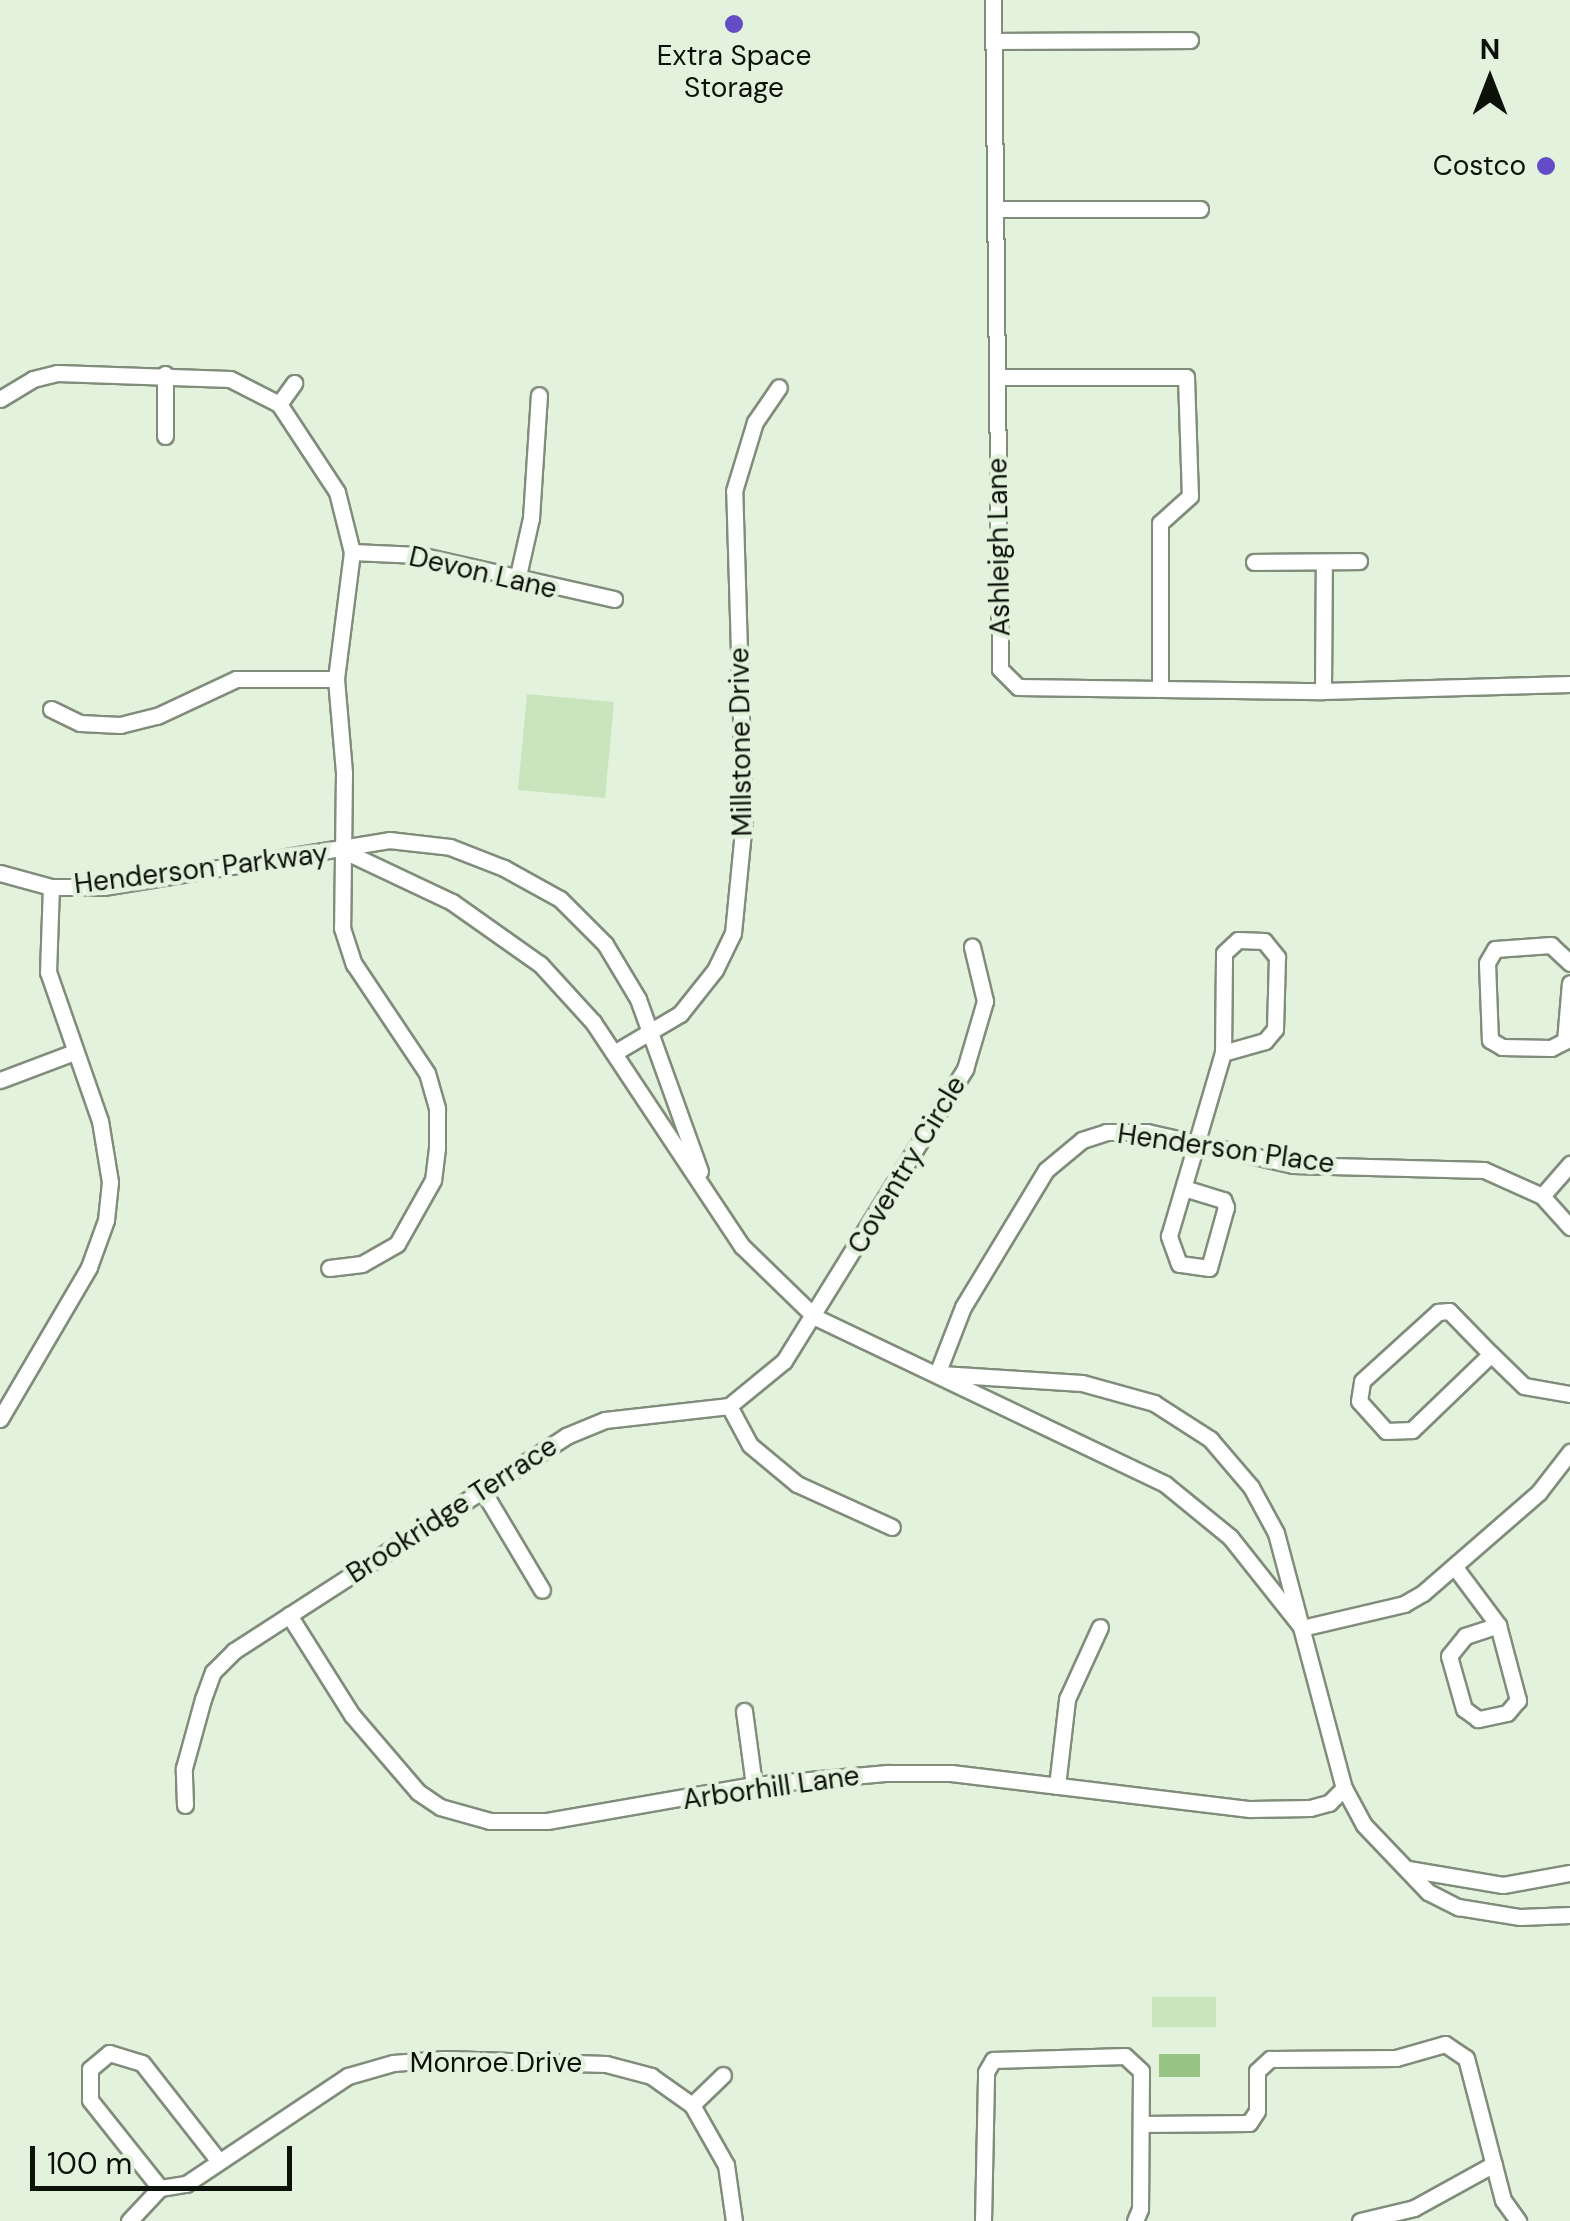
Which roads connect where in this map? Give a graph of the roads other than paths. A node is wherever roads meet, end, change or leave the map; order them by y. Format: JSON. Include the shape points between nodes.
{"nodes":[{"id":1,"x":994,"y":0,"type":"edge"},
{"id":2,"x":1190,"y":40,"type":"dead end"},
{"id":3,"x":994,"y":41,"type":"junction"},
{"id":4,"x":1200,"y":209,"type":"dead end"},
{"id":5,"x":996,"y":210,"type":"junction"},
{"id":6,"x":165,"y":374,"type":"junction"},
{"id":7,"x":997,"y":377,"type":"junction"},
{"id":8,"x":294,"y":384,"type":"dead end"},
{"id":9,"x":778,"y":387,"type":"dead end"},
{"id":10,"x":539,"y":394,"type":"dead end"},
{"id":11,"x":0,"y":399,"type":"edge"},
{"id":12,"x":279,"y":404,"type":"junction"},
{"id":13,"x":165,"y":436,"type":"dead end"},
{"id":14,"x":352,"y":552,"type":"junction"},
{"id":15,"x":1359,"y":561,"type":"dead end"},
{"id":16,"x":1254,"y":562,"type":"dead end"},
{"id":17,"x":1324,"y":562,"type":"junction"},
{"id":18,"x":517,"y":580,"type":"junction"},
{"id":19,"x":614,"y":599,"type":"dead end"},
{"id":20,"x":336,"y":679,"type":"junction"},
{"id":21,"x":1570,"y":684,"type":"edge"},
{"id":22,"x":1160,"y":689,"type":"junction"},
{"id":23,"x":1323,"y":691,"type":"junction"},
{"id":24,"x":51,"y":709,"type":"dead end"},
{"id":25,"x":344,"y":851,"type":"junction"},
{"id":26,"x":0,"y":873,"type":"edge"},
{"id":27,"x":52,"y":887,"type":"junction"},
{"id":28,"x":972,"y":947,"type":"dead end"},
{"id":29,"x":1570,"y":962,"type":"edge"},
{"id":30,"x":1570,"y":983,"type":"edge"},
{"id":31,"x":650,"y":1033,"type":"junction"},
{"id":32,"x":1567,"y":1046,"type":"edge"},
{"id":33,"x":74,"y":1052,"type":"junction"},
{"id":34,"x":614,"y":1053,"type":"junction"},
{"id":35,"x":1223,"y":1053,"type":"junction"},
{"id":36,"x":0,"y":1080,"type":"edge"},
{"id":37,"x":1199,"y":1145,"type":"junction"},
{"id":38,"x":1570,"y":1164,"type":"edge"},
{"id":39,"x":706,"y":1188,"type":"junction"},
{"id":40,"x":1187,"y":1189,"type":"junction"},
{"id":41,"x":1542,"y":1196,"type":"junction"},
{"id":42,"x":1570,"y":1227,"type":"edge"},
{"id":43,"x":328,"y":1268,"type":"dead end"},
{"id":44,"x":815,"y":1317,"type":"junction"},
{"id":45,"x":1491,"y":1354,"type":"junction"},
{"id":46,"x":937,"y":1374,"type":"junction"},
{"id":47,"x":1570,"y":1394,"type":"edge"},
{"id":48,"x":729,"y":1406,"type":"junction"},
{"id":49,"x":0,"y":1419,"type":"edge"},
{"id":50,"x":1570,"y":1452,"type":"edge"},
{"id":51,"x":483,"y":1491,"type":"junction"},
{"id":52,"x":892,"y":1527,"type":"dead end"},
{"id":53,"x":1454,"y":1566,"type":"junction"},
{"id":54,"x":542,"y":1590,"type":"dead end"},
{"id":55,"x":289,"y":1615,"type":"junction"},
{"id":56,"x":1498,"y":1624,"type":"junction"},
{"id":57,"x":1100,"y":1628,"type":"dead end"},
{"id":58,"x":1302,"y":1628,"type":"junction"},
{"id":59,"x":744,"y":1711,"type":"dead end"},
{"id":60,"x":754,"y":1786,"type":"junction"},
{"id":61,"x":1057,"y":1786,"type":"junction"},
{"id":62,"x":1344,"y":1788,"type":"junction"},
{"id":63,"x":185,"y":1805,"type":"dead end"},
{"id":64,"x":1392,"y":1859,"type":"junction"},
{"id":65,"x":1570,"y":1873,"type":"edge"},
{"id":66,"x":1570,"y":1915,"type":"edge"},
{"id":67,"x":723,"y":2075,"type":"dead end"},
{"id":68,"x":692,"y":2105,"type":"junction"},
{"id":69,"x":1140,"y":2124,"type":"junction"},
{"id":70,"x":218,"y":2160,"type":"junction"},
{"id":71,"x":1494,"y":2164,"type":"junction"},
{"id":72,"x":160,"y":2188,"type":"junction"},
{"id":73,"x":129,"y":2221,"type":"edge"},
{"id":74,"x":734,"y":2221,"type":"edge"},
{"id":75,"x":983,"y":2221,"type":"edge"},
{"id":76,"x":1134,"y":2221,"type":"edge"},
{"id":77,"x":1360,"y":2221,"type":"edge"},
{"id":78,"x":1518,"y":2221,"type":"edge"}],
"edges":[{"from":1,"to":3,"type":"street","name":"Ashleigh Lane"},
{"from":2,"to":3,"type":"street"},
{"from":3,"to":5,"type":"street","name":"Ashleigh Lane"},
{"from":4,"to":5,"type":"street"},
{"from":5,"to":7,"type":"street","name":"Ashleigh Lane"},
{"from":6,"to":11,"type":"street","via":[[57,373],[33,378]]},
{"from":6,"to":12,"type":"street","via":[[230,379]]},
{"from":6,"to":13,"type":"street"},
{"from":7,"to":22,"type":"street","name":"Ashleigh Lane","via":[[1000,669],[1018,687]]},
{"from":7,"to":22,"type":"street","via":[[1186,377],[1190,496],[1160,523]]},
{"from":8,"to":12,"type":"street"},
{"from":9,"to":31,"type":"street","name":"Millstone Drive","via":[[755,422],[734,491],[744,820],[733,933],[715,970],[680,1014]]},
{"from":10,"to":18,"type":"street","via":[[531,518]]},
{"from":12,"to":14,"type":"street","via":[[337,492]]},
{"from":14,"to":18,"type":"street","name":"Devon Lane","via":[[419,555]]},
{"from":14,"to":20,"type":"street"},
{"from":15,"to":17,"type":"street"},
{"from":16,"to":17,"type":"street"},
{"from":17,"to":23,"type":"street"},
{"from":18,"to":19,"type":"street","name":"Devon Lane"},
{"from":20,"to":24,"type":"street","via":[[236,679],[157,716],[120,725],[80,722]]},
{"from":20,"to":25,"type":"street"},
{"from":21,"to":23,"type":"street","name":"Ashleigh Lane"},
{"from":22,"to":23,"type":"street","name":"Ashleigh Lane"},
{"from":25,"to":27,"type":"street","name":"Henderson Parkway","via":[[103,887]]},
{"from":25,"to":31,"type":"street","name":"Henderson Parkway","via":[[389,840],[450,847],[560,900],[605,944]]},
{"from":25,"to":34,"type":"street","name":"Henderson Parkway","via":[[501,932],[570,994]]},
{"from":25,"to":43,"type":"street","via":[[342,928],[374,999],[426,1073],[437,1109],[437,1148],[432,1180],[397,1244],[362,1264]]},
{"from":26,"to":27,"type":"street","name":"Henderson Parkway"},
{"from":27,"to":33,"type":"street","via":[[48,972]]},
{"from":28,"to":44,"type":"street","name":"Coventry Circle","via":[[985,1001],[966,1070]]},
{"from":29,"to":32,"type":"street","via":[[1560,947],[1506,945],[1494,949],[1487,964],[1490,1040],[1502,1047]]},
{"from":30,"to":32,"type":"street"},
{"from":31,"to":34,"type":"street","name":"Millstone Drive"},
{"from":31,"to":39,"type":"street","name":"Henderson Parkway"},
{"from":33,"to":36,"type":"street"},
{"from":33,"to":49,"type":"street","via":[[107,1145],[106,1220],[88,1267]]},
{"from":34,"to":39,"type":"street","name":"Henderson Parkway"},
{"from":35,"to":35,"type":"street","via":[[1224,953],[1238,940],[1264,941],[1277,957],[1275,1029],[1266,1040]]},
{"from":35,"to":37,"type":"street"},
{"from":37,"to":40,"type":"street"},
{"from":37,"to":41,"type":"street","name":"Henderson Place","via":[[1293,1165],[1484,1170]]},
{"from":37,"to":46,"type":"street","name":"Henderson Place","via":[[1128,1130],[1082,1140],[1063,1152],[963,1307]]},
{"from":38,"to":41,"type":"street"},
{"from":39,"to":44,"type":"street","name":"Henderson Parkway","via":[[742,1246]]},
{"from":40,"to":40,"type":"street","via":[[1223,1200],[1226,1207],[1208,1268],[1179,1264],[1171,1255],[1172,1223]]},
{"from":41,"to":42,"type":"street","name":"Henderson Place"},
{"from":44,"to":46,"type":"street","name":"Henderson Parkway"},
{"from":44,"to":48,"type":"street","via":[[784,1361]]},
{"from":45,"to":45,"type":"street","via":[[1403,1434],[1386,1431],[1359,1400],[1362,1381],[1438,1312],[1458,1315]]},
{"from":45,"to":47,"type":"street","via":[[1524,1386]]},
{"from":46,"to":58,"type":"street","name":"Henderson Parkway","via":[[1165,1484],[1230,1537]]},
{"from":46,"to":58,"type":"street","name":"Henderson Parkway","via":[[1082,1383],[1154,1403],[1210,1438],[1251,1487],[1276,1533]]},
{"from":48,"to":51,"type":"street","name":"Brookridge Terrace","via":[[604,1420],[566,1436]]},
{"from":48,"to":52,"type":"street","via":[[750,1445],[797,1484]]},
{"from":50,"to":53,"type":"street","via":[[1539,1492]]},
{"from":51,"to":54,"type":"street"},
{"from":51,"to":55,"type":"street","name":"Brookridge Terrace"},
{"from":53,"to":56,"type":"street"},
{"from":53,"to":58,"type":"street","via":[[1404,1604]]},
{"from":55,"to":60,"type":"street","name":"Arborhill Lane","via":[[352,1715],[400,1773],[452,1811],[490,1821],[547,1821]]},
{"from":55,"to":63,"type":"street","name":"Brookridge Terrace","via":[[214,1672],[184,1768]]},
{"from":56,"to":56,"type":"street","via":[[1518,1700],[1507,1713],[1478,1719],[1464,1709],[1449,1656],[1465,1636]]},
{"from":57,"to":61,"type":"street","via":[[1067,1699]]},
{"from":58,"to":62,"type":"street","name":"Henderson Parkway"},
{"from":59,"to":60,"type":"street"},
{"from":60,"to":61,"type":"street","name":"Arborhill Lane","via":[[887,1773]]},
{"from":61,"to":62,"type":"street","name":"Arborhill Lane","via":[[1278,1810],[1329,1803]]},
{"from":62,"to":64,"type":"street","name":"Henderson Parkway"},
{"from":64,"to":65,"type":"street","via":[[1444,1879],[1503,1885]]},
{"from":64,"to":66,"type":"street","name":"Henderson Parkway","via":[[1428,1892],[1458,1906],[1520,1918]]},
{"from":67,"to":68,"type":"street"},
{"from":68,"to":70,"type":"street","name":"Monroe Drive","via":[[650,2076],[606,2064],[394,2063],[348,2076]]},
{"from":68,"to":74,"type":"street","name":"Monroe Drive","via":[[726,2165]]},
{"from":69,"to":71,"type":"street","via":[[1249,2123],[1257,2111],[1258,2071],[1270,2059],[1396,2058],[1446,2044],[1466,2058]]},
{"from":69,"to":75,"type":"street","via":[[1141,2071],[1131,2058],[992,2060],[986,2072]]},
{"from":69,"to":76,"type":"street"},
{"from":70,"to":72,"type":"street","name":"Monroe Drive","via":[[186,2184]]},
{"from":70,"to":72,"type":"street","via":[[142,2062],[109,2054],[90,2069],[90,2100]]},
{"from":71,"to":77,"type":"street","via":[[1414,2208]]},
{"from":71,"to":78,"type":"street","via":[[1503,2200]]},
{"from":72,"to":73,"type":"street"}]}
